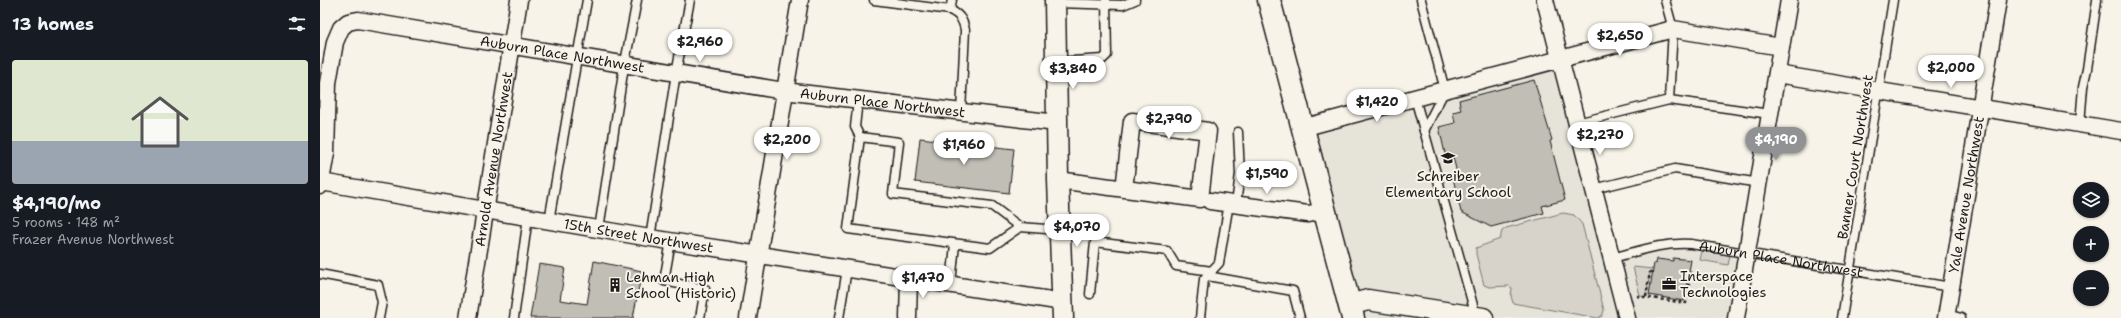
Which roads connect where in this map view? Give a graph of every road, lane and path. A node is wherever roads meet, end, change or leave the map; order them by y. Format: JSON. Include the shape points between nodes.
{"nodes":[{"id":1,"x":519,"y":0,"type":"edge"},
{"id":2,"x":587,"y":0,"type":"edge"},
{"id":3,"x":637,"y":0,"type":"edge"},
{"id":4,"x":690,"y":0,"type":"edge"},
{"id":5,"x":800,"y":0,"type":"edge"},
{"id":6,"x":874,"y":0,"type":"edge"},
{"id":7,"x":952,"y":0,"type":"edge"},
{"id":8,"x":1135,"y":0,"type":"edge"},
{"id":9,"x":1269,"y":0,"type":"edge"},
{"id":10,"x":1421,"y":0,"type":"edge"},
{"id":11,"x":1546,"y":0,"type":"edge"},
{"id":12,"x":1665,"y":0,"type":"edge"},
{"id":13,"x":1789,"y":0,"type":"edge"},
{"id":14,"x":1893,"y":0,"type":"edge"},
{"id":15,"x":1998,"y":0,"type":"edge"},
{"id":16,"x":2097,"y":0,"type":"edge"},
{"id":17,"x":1055,"y":2,"type":"edge"},
{"id":18,"x":1106,"y":2,"type":"edge"},
{"id":19,"x":950,"y":10,"type":"junction"},
{"id":20,"x":1673,"y":29,"type":"junction"},
{"id":21,"x":512,"y":45,"type":"junction"},
{"id":22,"x":1781,"y":47,"type":"junction"},
{"id":23,"x":577,"y":56,"type":"junction"},
{"id":24,"x":1560,"y":58,"type":"junction"},
{"id":25,"x":1056,"y":62,"type":"junction"},
{"id":26,"x":626,"y":64,"type":"junction"},
{"id":27,"x":676,"y":73,"type":"junction"},
{"id":28,"x":1777,"y":74,"type":"junction"},
{"id":29,"x":324,"y":84,"type":"edge"},
{"id":30,"x":1444,"y":90,"type":"junction"},
{"id":31,"x":1879,"y":91,"type":"junction"},
{"id":32,"x":784,"y":92,"type":"junction"},
{"id":33,"x":1415,"y":98,"type":"junction"},
{"id":34,"x":858,"y":100,"type":"junction"},
{"id":35,"x":1669,"y":100,"type":"junction"},
{"id":36,"x":1980,"y":108,"type":"junction"},
{"id":37,"x":961,"y":112,"type":"junction"},
{"id":38,"x":1770,"y":114,"type":"junction"},
{"id":39,"x":1057,"y":123,"type":"junction"},
{"id":40,"x":1577,"y":124,"type":"junction"},
{"id":41,"x":2080,"y":124,"type":"junction"},
{"id":42,"x":1302,"y":128,"type":"junction"},
{"id":43,"x":1424,"y":131,"type":"junction"},
{"id":44,"x":2121,"y":131,"type":"edge"},
{"id":45,"x":1238,"y":132,"type":"dead end"},
{"id":46,"x":860,"y":137,"type":"junction"},
{"id":47,"x":323,"y":155,"type":"edge"},
{"id":48,"x":1058,"y":180,"type":"junction"},
{"id":49,"x":320,"y":184,"type":"edge"},
{"id":50,"x":1759,"y":184,"type":"junction"},
{"id":51,"x":1124,"y":189,"type":"junction"},
{"id":52,"x":1594,"y":189,"type":"junction"},
{"id":53,"x":1205,"y":200,"type":"junction"},
{"id":54,"x":1232,"y":204,"type":"junction"},
{"id":55,"x":486,"y":211,"type":"junction"},
{"id":56,"x":1324,"y":211,"type":"junction"},
{"id":57,"x":528,"y":217,"type":"junction"},
{"id":58,"x":549,"y":221,"type":"junction"},
{"id":59,"x":1020,"y":227,"type":"junction"},
{"id":60,"x":599,"y":229,"type":"junction"},
{"id":61,"x":1060,"y":230,"type":"junction"},
{"id":62,"x":650,"y":238,"type":"junction"},
{"id":63,"x":671,"y":241,"type":"junction"},
{"id":64,"x":955,"y":244,"type":"junction"},
{"id":65,"x":1747,"y":252,"type":"junction"},
{"id":66,"x":758,"y":255,"type":"junction"},
{"id":67,"x":1612,"y":258,"type":"junction"},
{"id":68,"x":848,"y":269,"type":"junction"},
{"id":69,"x":1691,"y":270,"type":"dead end"},
{"id":70,"x":1850,"y":270,"type":"junction"},
{"id":71,"x":1653,"y":272,"type":"dead end"},
{"id":72,"x":1210,"y":273,"type":"junction"},
{"id":73,"x":320,"y":274,"type":"edge"},
{"id":74,"x":909,"y":278,"type":"junction"},
{"id":75,"x":951,"y":284,"type":"junction"},
{"id":76,"x":1951,"y":288,"type":"junction"},
{"id":77,"x":1090,"y":294,"type":"dead end"},
{"id":78,"x":1637,"y":296,"type":"dead end"},
{"id":79,"x":1646,"y":297,"type":"junction"},
{"id":80,"x":1063,"y":310,"type":"edge"},
{"id":81,"x":1351,"y":312,"type":"edge"},
{"id":82,"x":1480,"y":317,"type":"edge"},
{"id":83,"x":1951,"y":317,"type":"edge"},
{"id":84,"x":379,"y":318,"type":"edge"},
{"id":85,"x":468,"y":318,"type":"edge"},
{"id":86,"x":514,"y":318,"type":"edge"},
{"id":87,"x":700,"y":318,"type":"edge"},
{"id":88,"x":748,"y":318,"type":"edge"},
{"id":89,"x":839,"y":318,"type":"edge"},
{"id":90,"x":908,"y":318,"type":"edge"},
{"id":91,"x":1200,"y":318,"type":"edge"},
{"id":92,"x":1300,"y":318,"type":"edge"},
{"id":93,"x":1627,"y":318,"type":"edge"},
{"id":94,"x":1736,"y":318,"type":"edge"},
{"id":95,"x":1842,"y":318,"type":"edge"}],
"edges":[{"from":1,"to":21,"type":"street","name":"Arnold Avenue Northwest"},
{"from":2,"to":23,"type":"lane"},
{"from":3,"to":26,"type":"lane"},
{"from":4,"to":27,"type":"lane"},
{"from":5,"to":32,"type":"street"},
{"from":6,"to":19,"type":"lane"},
{"from":7,"to":19,"type":"lane"},
{"from":8,"to":18,"type":"lane","via":[[1123,5]]},
{"from":9,"to":42,"type":"main road"},
{"from":10,"to":30,"type":"lane"},
{"from":11,"to":24,"type":"street"},
{"from":12,"to":20,"type":"lane"},
{"from":13,"to":22,"type":"street"},
{"from":14,"to":31,"type":"lane","name":"Banner Court Northwest"},
{"from":15,"to":36,"type":"street","name":"Yale Avenue Northwest"},
{"from":16,"to":41,"type":"lane","via":[[2083,87]]},
{"from":17,"to":18,"type":"lane"},
{"from":17,"to":25,"type":"street"},
{"from":18,"to":25,"type":"lane","via":[[1108,54],[1103,59]]},
{"from":19,"to":37,"type":"lane","via":[[964,22],[965,30]]},
{"from":20,"to":22,"type":"street"},
{"from":20,"to":24,"type":"street"},
{"from":20,"to":35,"type":"lane"},
{"from":21,"to":23,"type":"street","name":"Auburn Place Northwest"},
{"from":21,"to":29,"type":"street","name":"Auburn Place Northwest","via":[[361,20],[351,21],[338,33]]},
{"from":21,"to":55,"type":"street","name":"Arnold Avenue Northwest"},
{"from":22,"to":28,"type":"street"},
{"from":23,"to":26,"type":"street","name":"Auburn Place Northwest"},
{"from":23,"to":58,"type":"lane"},
{"from":24,"to":30,"type":"street"},
{"from":24,"to":40,"type":"street"},
{"from":25,"to":39,"type":"street"},
{"from":26,"to":27,"type":"street","name":"Auburn Place Northwest"},
{"from":26,"to":60,"type":"lane"},
{"from":27,"to":32,"type":"street","name":"Auburn Place Northwest"},
{"from":27,"to":62,"type":"lane"},
{"from":28,"to":31,"type":"street"},
{"from":28,"to":38,"type":"street"},
{"from":29,"to":47,"type":"street","name":"15th Street Northwest"},
{"from":30,"to":33,"type":"street"},
{"from":30,"to":43,"type":"lane"},
{"from":31,"to":36,"type":"street"},
{"from":31,"to":70,"type":"lane","name":"Banner Court Northwest"},
{"from":32,"to":34,"type":"street","name":"Auburn Place Northwest"},
{"from":32,"to":66,"type":"street"},
{"from":33,"to":42,"type":"street"},
{"from":33,"to":43,"type":"lane"},
{"from":34,"to":37,"type":"street","name":"Auburn Place Northwest"},
{"from":34,"to":46,"type":"lane","via":[[855,127]]},
{"from":35,"to":38,"type":"lane"},
{"from":35,"to":40,"type":"lane"},
{"from":36,"to":41,"type":"street"},
{"from":36,"to":76,"type":"street","name":"Yale Avenue Northwest"},
{"from":37,"to":39,"type":"street","name":"Auburn Place Northwest"},
{"from":38,"to":50,"type":"street"},
{"from":39,"to":48,"type":"street"},
{"from":40,"to":52,"type":"street"},
{"from":41,"to":44,"type":"street"},
{"from":42,"to":56,"type":"main road"},
{"from":43,"to":82,"type":"lane"},
{"from":45,"to":54,"type":"lane","via":[[1240,174]]},
{"from":46,"to":59,"type":"lane","via":[[899,142],[893,194],[992,206]]},
{"from":46,"to":64,"type":"lane","via":[[848,229]]},
{"from":47,"to":49,"type":"street","name":"15th Street Northwest"},
{"from":48,"to":51,"type":"street"},
{"from":48,"to":61,"type":"street"},
{"from":49,"to":55,"type":"street","name":"15th Street Northwest"},
{"from":50,"to":52,"type":"lane","via":[[1675,169]]},
{"from":50,"to":65,"type":"street"},
{"from":51,"to":53,"type":"street"},
{"from":51,"to":53,"type":"street","via":[[1132,121],[1208,131]]},
{"from":52,"to":67,"type":"street"},
{"from":53,"to":54,"type":"street"},
{"from":54,"to":56,"type":"street","via":[[1308,214]]},
{"from":54,"to":72,"type":"lane","via":[[1220,263]]},
{"from":55,"to":57,"type":"street","name":"15th Street Northwest"},
{"from":55,"to":85,"type":"street","name":"Arnold Avenue Northwest"},
{"from":56,"to":81,"type":"main road"},
{"from":57,"to":58,"type":"street","name":"15th Street Northwest"},
{"from":57,"to":86,"type":"lane"},
{"from":58,"to":60,"type":"street","name":"15th Street Northwest"},
{"from":59,"to":61,"type":"lane"},
{"from":59,"to":64,"type":"lane","via":[[990,248]]},
{"from":60,"to":62,"type":"street","name":"15th Street Northwest"},
{"from":61,"to":80,"type":"street"},
{"from":62,"to":63,"type":"street","name":"15th Street Northwest"},
{"from":63,"to":66,"type":"street","name":"15th Street Northwest"},
{"from":63,"to":87,"type":"lane","via":[[664,280],[705,289]]},
{"from":64,"to":75,"type":"lane"},
{"from":65,"to":67,"type":"lane","name":"Auburn Place Northwest","via":[[1679,243]]},
{"from":65,"to":70,"type":"lane","name":"Auburn Place Northwest"},
{"from":65,"to":94,"type":"street"},
{"from":66,"to":68,"type":"street","name":"15th Street Northwest"},
{"from":66,"to":88,"type":"street"},
{"from":67,"to":93,"type":"street"},
{"from":68,"to":74,"type":"street","name":"15th Street Northwest"},
{"from":68,"to":89,"type":"lane"},
{"from":69,"to":79,"type":"path","via":[[1686,303]]},
{"from":70,"to":76,"type":"lane","name":"Auburn Place Northwest"},
{"from":70,"to":95,"type":"lane","name":"Banner Court Northwest"},
{"from":71,"to":79,"type":"path","via":[[1650,272]]},
{"from":72,"to":77,"type":"lane","via":[[1176,266],[1168,251],[1095,242]]},
{"from":72,"to":91,"type":"lane","via":[[1204,279]]},
{"from":72,"to":92,"type":"lane","via":[[1293,291]]},
{"from":73,"to":84,"type":"lane","via":[[378,285],[382,302]]},
{"from":74,"to":75,"type":"street","name":"15th Street Northwest"},
{"from":74,"to":90,"type":"street"},
{"from":75,"to":80,"type":"street","name":"15th Street Northwest"},
{"from":76,"to":83,"type":"street","name":"Yale Avenue Northwest"},
{"from":78,"to":79,"type":"path"},
{"from":81,"to":82,"type":"street","via":[[1368,300]]}]}
